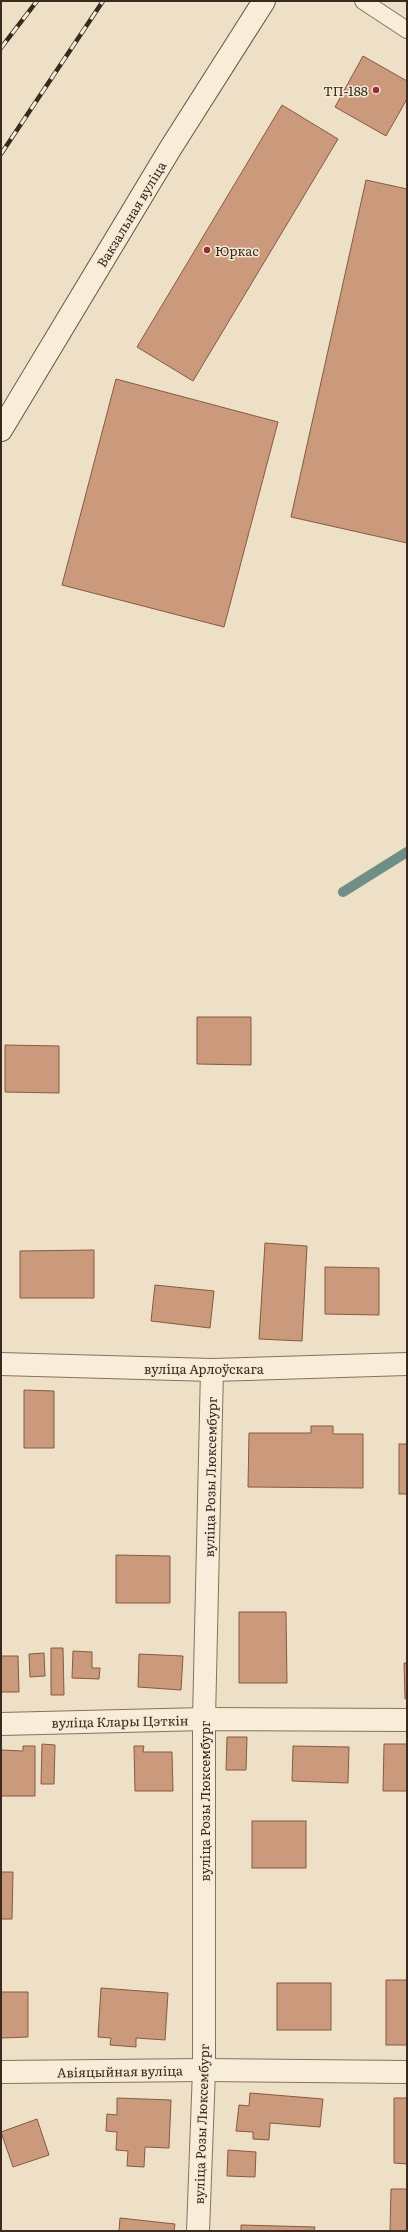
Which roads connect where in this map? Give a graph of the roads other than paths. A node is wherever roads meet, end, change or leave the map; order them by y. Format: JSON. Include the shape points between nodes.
{"nodes":[{"id":1,"x":264,"y":1,"type":"edge"},
{"id":2,"x":363,"y":1,"type":"edge"},
{"id":3,"x":407,"y":30,"type":"edge"},
{"id":4,"x":1,"y":430,"type":"edge"},
{"id":5,"x":1,"y":1364,"type":"edge"},
{"id":6,"x":407,"y":1364,"type":"edge"},
{"id":7,"x":212,"y":1370,"type":"junction"},
{"id":8,"x":204,"y":1720,"type":"junction"},
{"id":9,"x":407,"y":1720,"type":"edge"},
{"id":10,"x":1,"y":1724,"type":"edge"},
{"id":11,"x":204,"y":2070,"type":"junction"},
{"id":12,"x":1,"y":2072,"type":"edge"},
{"id":13,"x":407,"y":2072,"type":"edge"},
{"id":14,"x":198,"y":2231,"type":"edge"}],
"edges":[{"from":1,"to":4,"type":"street","name":"Вакзальная вуліца","via":[[170,149]]},
{"from":2,"to":3,"type":"lane"},
{"from":5,"to":7,"type":"street","name":"вуліца Арлоўскага"},
{"from":6,"to":7,"type":"street","name":"вуліца Арлоўскага"},
{"from":7,"to":8,"type":"street","name":"вуліца Розы Люксембург"},
{"from":8,"to":9,"type":"street","name":"вуліца Клары Цэткін"},
{"from":8,"to":10,"type":"street","name":"вуліца Клары Цэткін"},
{"from":8,"to":11,"type":"street","name":"вуліца Розы Люксембург"},
{"from":11,"to":12,"type":"street","name":"Авіяцыйная вуліца"},
{"from":11,"to":13,"type":"street","name":"Авіяцыйная вуліца"},
{"from":11,"to":14,"type":"street","name":"вуліца Розы Люксембург"}]}
